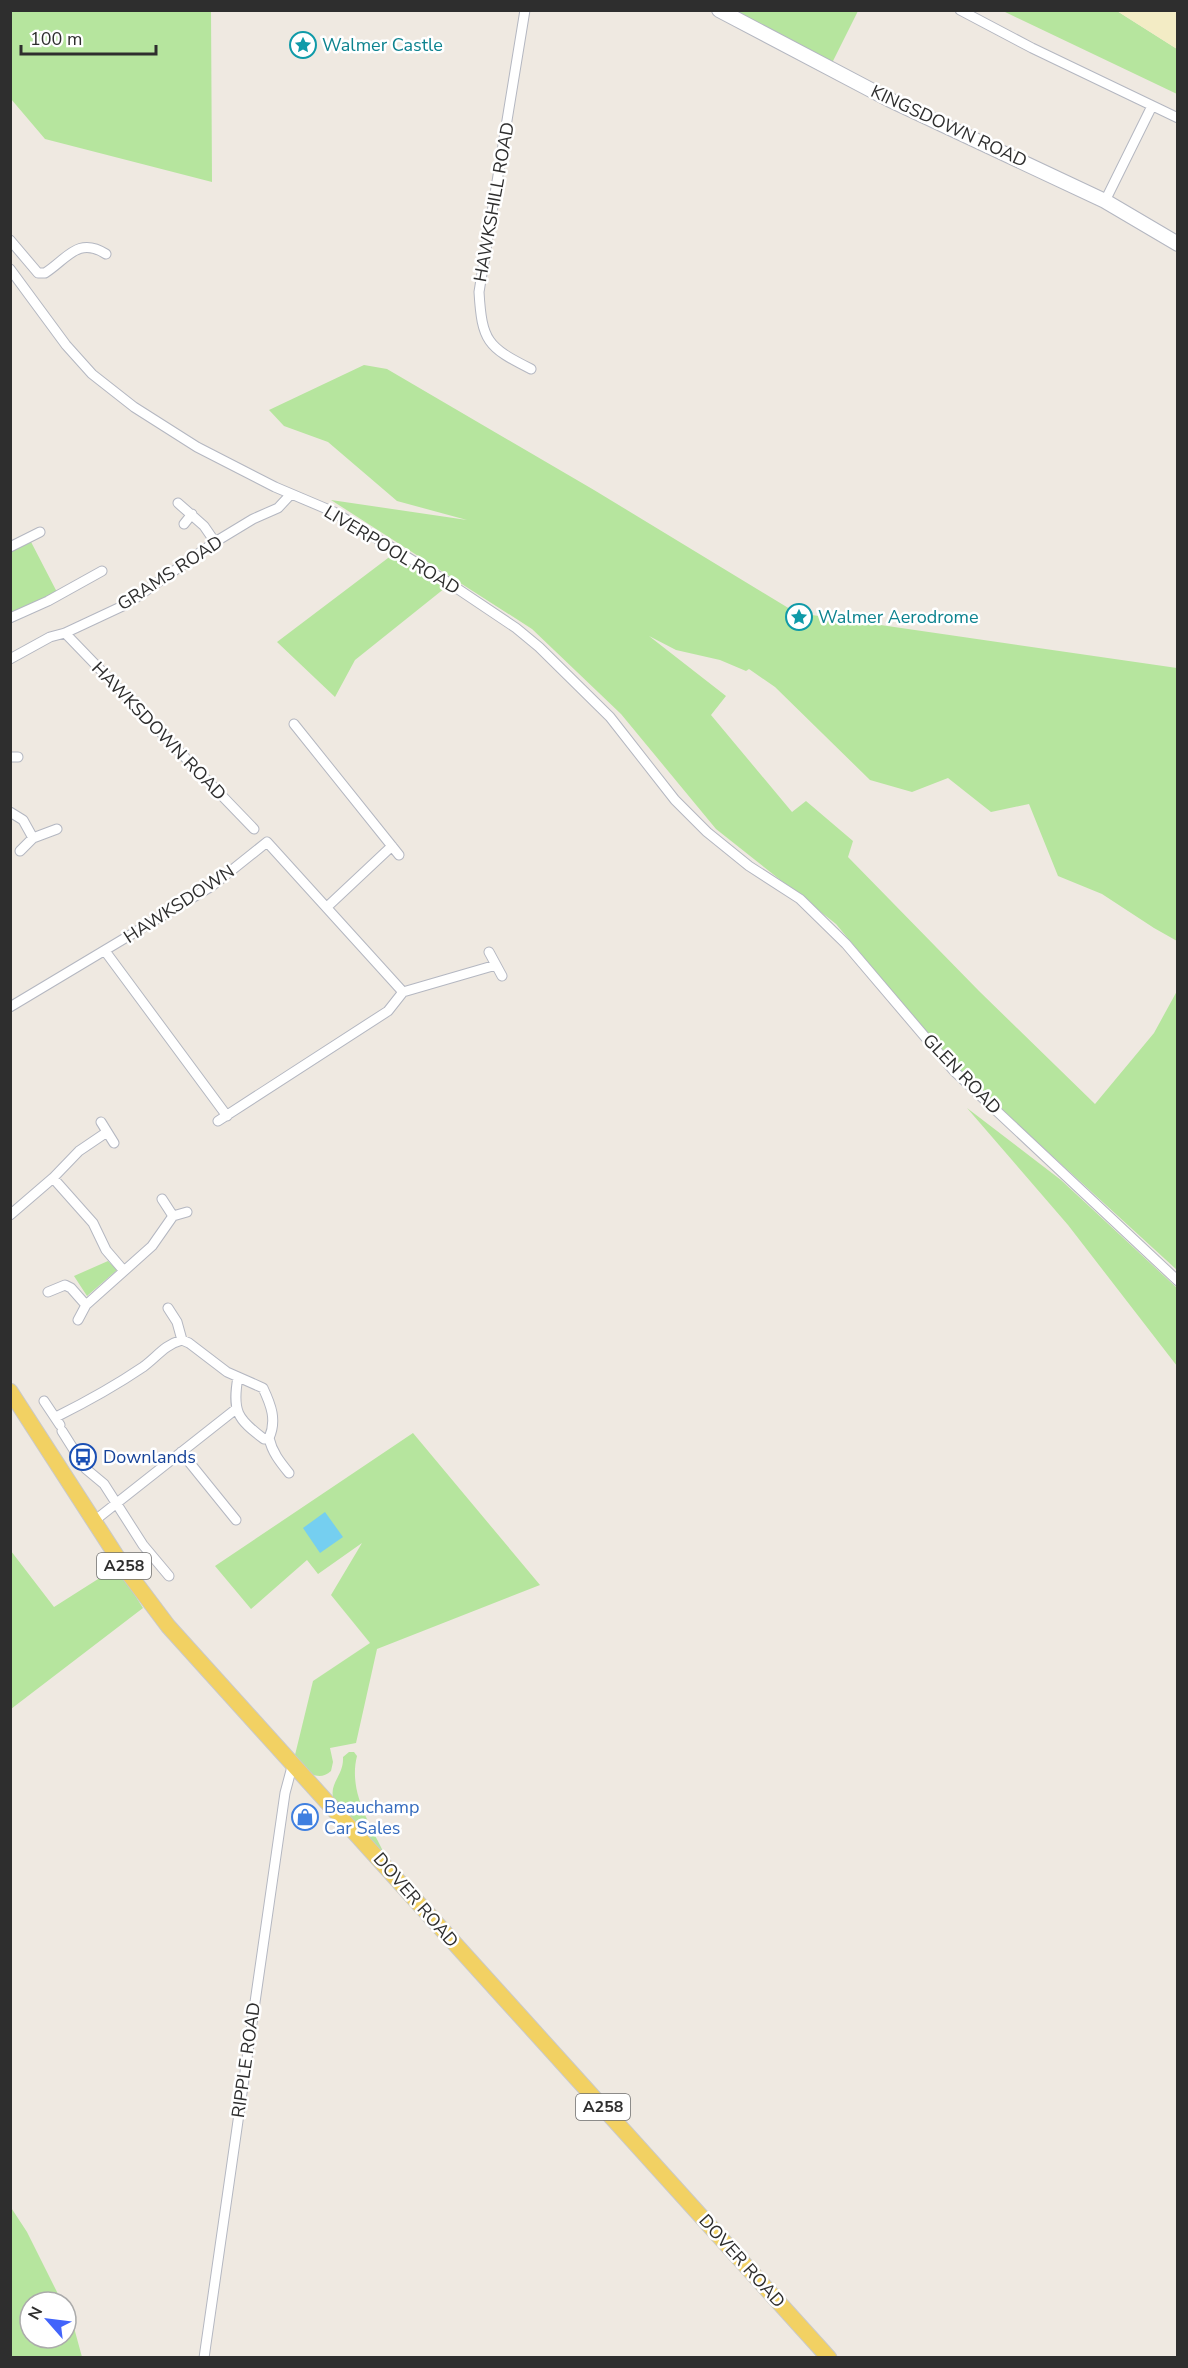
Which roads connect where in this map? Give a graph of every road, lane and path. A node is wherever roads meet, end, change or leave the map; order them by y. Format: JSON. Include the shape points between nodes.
{"nodes":[{"id":1,"x":525,"y":10,"type":"edge"},
{"id":2,"x":719,"y":10,"type":"edge"},
{"id":3,"x":960,"y":10,"type":"edge"},
{"id":4,"x":1152,"y":106,"type":"junction"},
{"id":5,"x":1178,"y":118,"type":"edge"},
{"id":6,"x":1105,"y":201,"type":"junction"},
{"id":7,"x":10,"y":240,"type":"edge"},
{"id":8,"x":1178,"y":244,"type":"edge"},
{"id":9,"x":106,"y":254,"type":"dead end"},
{"id":10,"x":10,"y":269,"type":"edge"},
{"id":11,"x":531,"y":369,"type":"dead end"},
{"id":12,"x":291,"y":494,"type":"junction"},
{"id":13,"x":178,"y":503,"type":"dead end"},
{"id":14,"x":192,"y":514,"type":"junction"},
{"id":15,"x":184,"y":524,"type":"dead end"},
{"id":16,"x":40,"y":532,"type":"dead end"},
{"id":17,"x":216,"y":542,"type":"junction"},
{"id":18,"x":10,"y":547,"type":"edge"},
{"id":19,"x":102,"y":572,"type":"dead end"},
{"id":20,"x":10,"y":618,"type":"edge"},
{"id":21,"x":65,"y":633,"type":"junction"},
{"id":22,"x":10,"y":659,"type":"edge"},
{"id":23,"x":294,"y":724,"type":"dead end"},
{"id":24,"x":10,"y":812,"type":"edge"},
{"id":25,"x":254,"y":829,"type":"dead end"},
{"id":26,"x":57,"y":830,"type":"dead end"},
{"id":27,"x":33,"y":838,"type":"junction"},
{"id":28,"x":392,"y":846,"type":"junction"},
{"id":29,"x":20,"y":851,"type":"dead end"},
{"id":30,"x":399,"y":855,"type":"dead end"},
{"id":31,"x":749,"y":866,"type":"joint"},
{"id":32,"x":327,"y":907,"type":"junction"},
{"id":33,"x":105,"y":951,"type":"junction"},
{"id":34,"x":489,"y":952,"type":"dead end"},
{"id":35,"x":496,"y":965,"type":"junction"},
{"id":36,"x":502,"y":976,"type":"dead end"},
{"id":37,"x":403,"y":992,"type":"junction"},
{"id":38,"x":10,"y":1007,"type":"edge"},
{"id":39,"x":226,"y":1116,"type":"junction"},
{"id":40,"x":218,"y":1121,"type":"dead end"},
{"id":41,"x":100,"y":1122,"type":"dead end"},
{"id":42,"x":107,"y":1132,"type":"junction"},
{"id":43,"x":114,"y":1143,"type":"dead end"},
{"id":44,"x":53,"y":1178,"type":"junction"},
{"id":45,"x":162,"y":1199,"type":"dead end"},
{"id":46,"x":187,"y":1212,"type":"dead end"},
{"id":47,"x":11,"y":1214,"type":"edge"},
{"id":48,"x":173,"y":1216,"type":"junction"},
{"id":49,"x":124,"y":1271,"type":"junction"},
{"id":50,"x":1178,"y":1281,"type":"edge"},
{"id":51,"x":48,"y":1292,"type":"dead end"},
{"id":52,"x":86,"y":1305,"type":"junction"},
{"id":53,"x":168,"y":1308,"type":"dead end"},
{"id":54,"x":78,"y":1320,"type":"dead end"},
{"id":55,"x":182,"y":1340,"type":"junction"},
{"id":56,"x":238,"y":1377,"type":"junction"},
{"id":57,"x":10,"y":1391,"type":"edge"},
{"id":58,"x":44,"y":1401,"type":"dead end"},
{"id":59,"x":236,"y":1409,"type":"junction"},
{"id":60,"x":60,"y":1424,"type":"junction"},
{"id":61,"x":269,"y":1438,"type":"junction"},
{"id":62,"x":181,"y":1452,"type":"junction"},
{"id":63,"x":289,"y":1473,"type":"dead end"},
{"id":64,"x":116,"y":1504,"type":"junction"},
{"id":65,"x":236,"y":1520,"type":"dead end"},
{"id":66,"x":94,"y":1521,"type":"junction"},
{"id":67,"x":169,"y":1576,"type":"dead end"},
{"id":68,"x":293,"y":1763,"type":"junction"},
{"id":69,"x":204,"y":2358,"type":"edge"},
{"id":70,"x":830,"y":2358,"type":"edge"}],
"edges":[{"from":1,"to":11,"type":"street","name":"HAWKSHILL ROAD","via":[[479,292],[484,333],[494,346]]},
{"from":2,"to":6,"type":"street","name":"KINGSDOWN ROAD","via":[[890,100]]},
{"from":3,"to":4,"type":"street"},
{"from":4,"to":5,"type":"street"},
{"from":4,"to":6,"type":"street"},
{"from":6,"to":8,"type":"street","name":"KINGSDOWN ROAD"},
{"from":7,"to":9,"type":"street","via":[[39,273],[45,273],[70,252],[85,247],[94,246]]},
{"from":10,"to":12,"type":"street","name":"LIVERPOOL ROAD","via":[[66,345],[115,393],[197,447]]},
{"from":12,"to":17,"type":"street","name":"GRAMS ROAD","via":[[278,508]]},
{"from":12,"to":31,"type":"street","name":"LIVERPOOL ROAD","via":[[334,512],[406,555],[539,646],[609,717],[675,800]]},
{"from":13,"to":14,"type":"street"},
{"from":14,"to":15,"type":"street"},
{"from":14,"to":17,"type":"street"},
{"from":16,"to":18,"type":"street"},
{"from":17,"to":21,"type":"street","name":"GRAMS ROAD","via":[[127,604]]},
{"from":19,"to":20,"type":"street"},
{"from":21,"to":22,"type":"street","name":"GRAMS ROAD"},
{"from":21,"to":25,"type":"street","name":"HAWKSDOWN ROAD"},
{"from":23,"to":28,"type":"street"},
{"from":24,"to":27,"type":"street","via":[[23,820]]},
{"from":26,"to":27,"type":"street"},
{"from":27,"to":29,"type":"street"},
{"from":28,"to":30,"type":"street"},
{"from":28,"to":32,"type":"street"},
{"from":31,"to":50,"type":"street","name":"GLEN ROAD","via":[[800,899],[831,929],[954,1071]]},
{"from":32,"to":33,"type":"street","name":"HAWKSDOWN","via":[[267,842],[212,886]]},
{"from":32,"to":37,"type":"street","name":"HAWKSDOWN"},
{"from":33,"to":38,"type":"street","name":"HAWKSDOWN"},
{"from":33,"to":39,"type":"street","name":"HAWKSDOWN"},
{"from":34,"to":35,"type":"street"},
{"from":35,"to":36,"type":"street"},
{"from":35,"to":37,"type":"street"},
{"from":37,"to":39,"type":"street","via":[[388,1011]]},
{"from":39,"to":40,"type":"street"},
{"from":41,"to":42,"type":"street"},
{"from":42,"to":43,"type":"street"},
{"from":42,"to":44,"type":"street","via":[[79,1151]]},
{"from":44,"to":47,"type":"street"},
{"from":44,"to":49,"type":"street","via":[[93,1223],[106,1250]]},
{"from":45,"to":48,"type":"street"},
{"from":46,"to":48,"type":"street"},
{"from":48,"to":49,"type":"street","via":[[152,1246]]},
{"from":49,"to":52,"type":"street"},
{"from":51,"to":52,"type":"street","via":[[65,1285]]},
{"from":52,"to":54,"type":"street"},
{"from":53,"to":55,"type":"street"},
{"from":55,"to":56,"type":"street"},
{"from":55,"to":60,"type":"street","via":[[165,1347],[146,1365]]},
{"from":56,"to":59,"type":"street"},
{"from":56,"to":61,"type":"street","via":[[263,1388],[273,1408],[273,1431]]},
{"from":57,"to":66,"type":"main road","name":"DOVER ROAD","number":"A258"},
{"from":58,"to":60,"type":"street"},
{"from":59,"to":61,"type":"street","via":[[249,1427],[264,1439]]},
{"from":59,"to":62,"type":"street"},
{"from":60,"to":64,"type":"street","via":[[86,1469],[104,1484]]},
{"from":61,"to":63,"type":"street"},
{"from":62,"to":64,"type":"street"},
{"from":62,"to":65,"type":"street"},
{"from":64,"to":66,"type":"street"},
{"from":64,"to":67,"type":"street"},
{"from":66,"to":68,"type":"main road","name":"DOVER ROAD","number":"A258","via":[[168,1626]]},
{"from":68,"to":69,"type":"street","name":"RIPPLE ROAD"},
{"from":68,"to":70,"type":"main road","name":"DOVER ROAD","number":"A258"}]}
